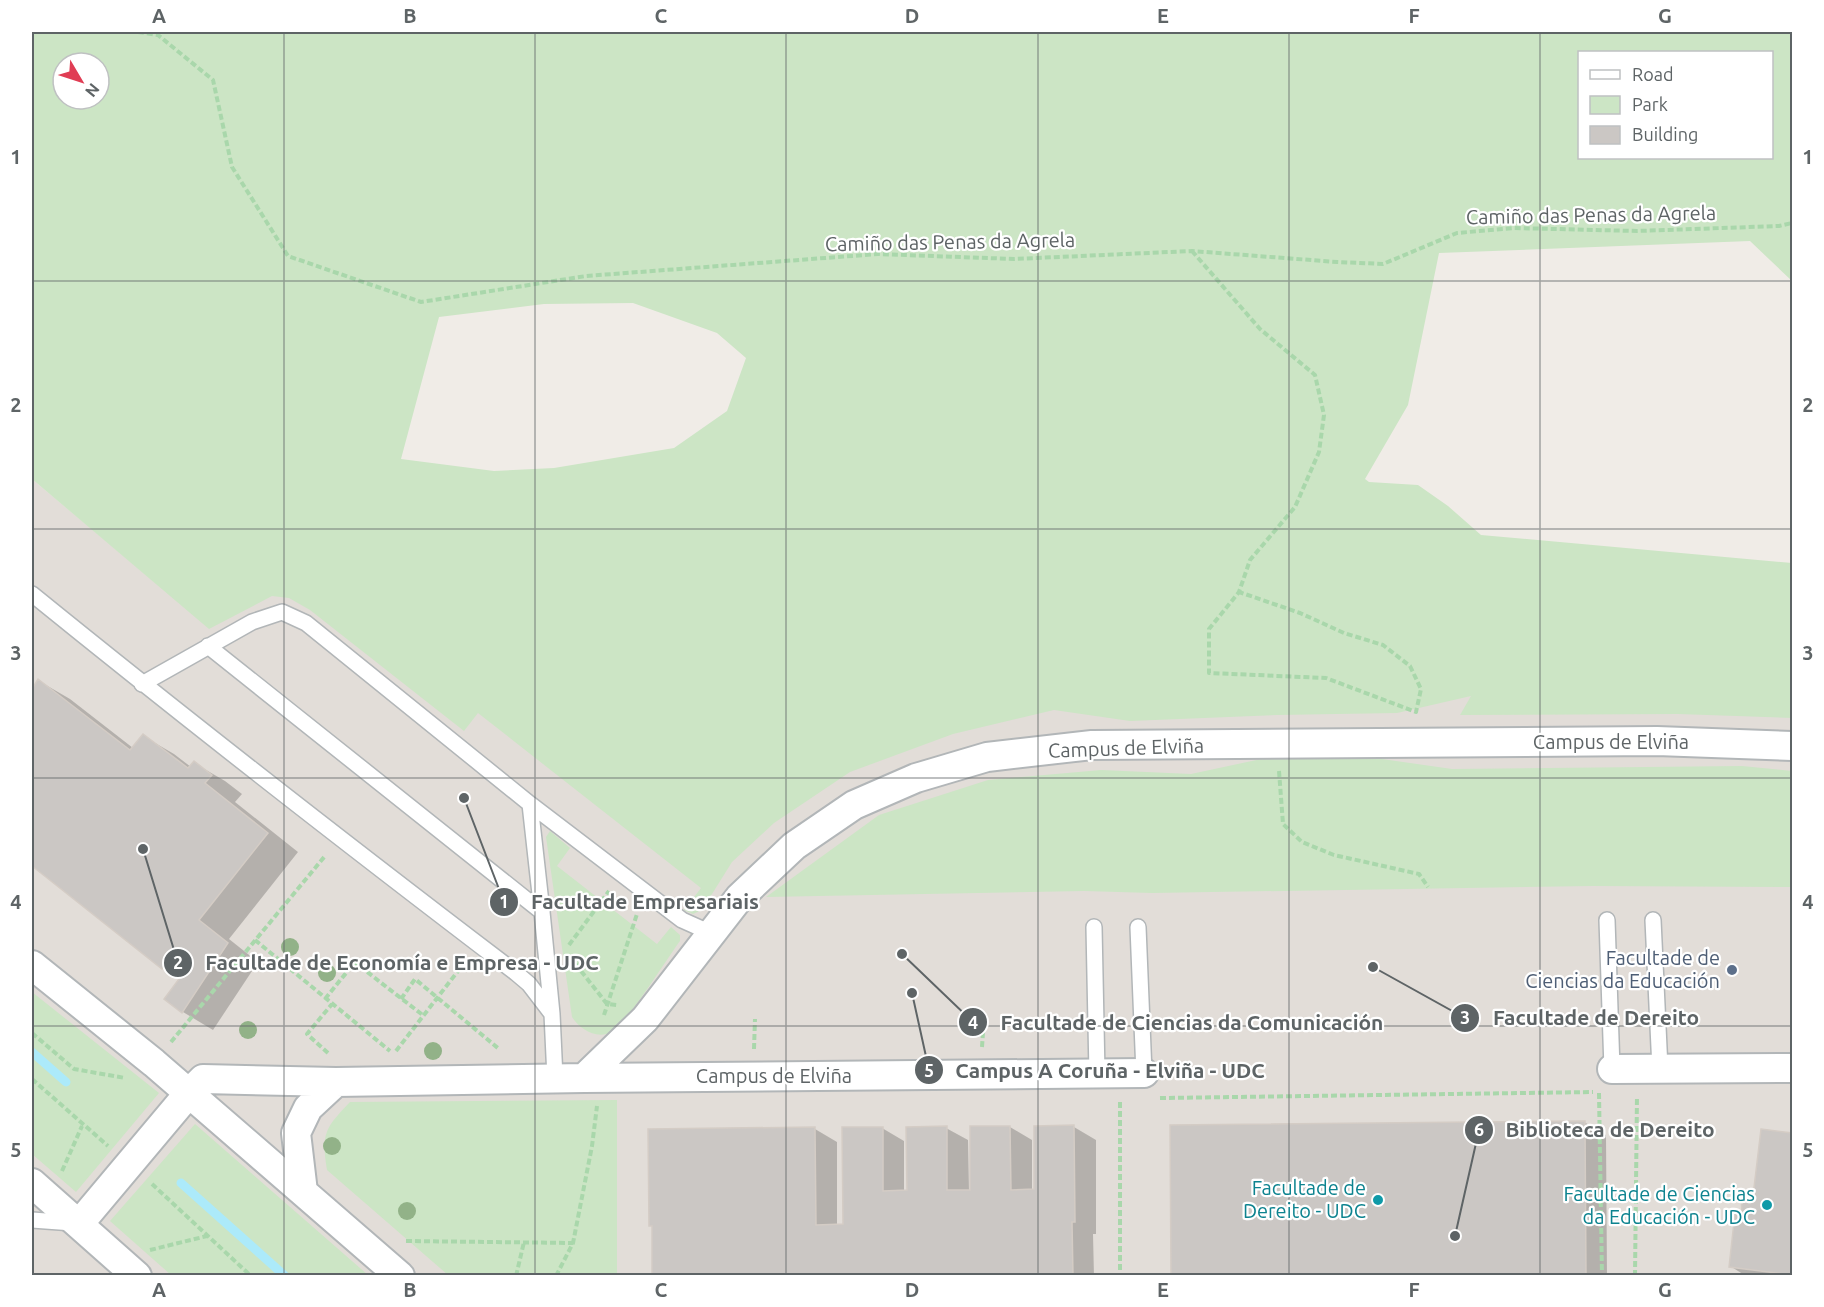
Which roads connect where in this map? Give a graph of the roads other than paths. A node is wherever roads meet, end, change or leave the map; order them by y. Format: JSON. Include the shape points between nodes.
{"nodes":[{"id":1,"x":32,"y":594,"type":"edge"},
{"id":2,"x":208,"y":646,"type":"junction"},
{"id":3,"x":142,"y":684,"type":"junction"},
{"id":4,"x":1792,"y":746,"type":"edge"},
{"id":5,"x":530,"y":804,"type":"junction"},
{"id":6,"x":542,"y":912,"type":"junction"},
{"id":7,"x":1607,"y":920,"type":"dead end"},
{"id":8,"x":1653,"y":920,"type":"dead end"},
{"id":9,"x":1094,"y":927,"type":"dead end"},
{"id":10,"x":1138,"y":927,"type":"dead end"},
{"id":11,"x":711,"y":933,"type":"junction"},
{"id":12,"x":32,"y":965,"type":"edge"},
{"id":13,"x":552,"y":1014,"type":"junction"},
{"id":14,"x":1792,"y":1068,"type":"edge"},
{"id":15,"x":1612,"y":1069,"type":"joint"},
{"id":16,"x":1660,"y":1069,"type":"junction"},
{"id":17,"x":334,"y":1070,"type":"junction"},
{"id":18,"x":1097,"y":1074,"type":"junction"},
{"id":19,"x":555,"y":1078,"type":"junction"},
{"id":20,"x":592,"y":1078,"type":"junction"},
{"id":21,"x":1150,"y":1086,"type":"joint"},
{"id":22,"x":189,"y":1093,"type":"junction"},
{"id":23,"x":34,"y":1185,"type":"edge"},
{"id":24,"x":303,"y":1192,"type":"junction"},
{"id":25,"x":32,"y":1220,"type":"edge"},
{"id":26,"x":79,"y":1224,"type":"junction"},
{"id":27,"x":128,"y":1267,"type":"edge"},
{"id":28,"x":400,"y":1275,"type":"edge"}],
"edges":[{"from":1,"to":3,"type":"lane"},
{"from":2,"to":3,"type":"lane"},
{"from":2,"to":5,"type":"lane","via":[[252,622],[282,612],[306,623]]},
{"from":2,"to":6,"type":"lane"},
{"from":3,"to":13,"type":"lane","via":[[529,984]]},
{"from":4,"to":11,"type":"street","name":"Campus de Elviña","via":[[1658,741],[1092,745],[987,757],[916,778],[854,805],[794,846],[739,898]]},
{"from":5,"to":6,"type":"lane"},
{"from":5,"to":11,"type":"lane","via":[[682,920]]},
{"from":6,"to":13,"type":"lane"},
{"from":7,"to":15,"type":"lane"},
{"from":8,"to":16,"type":"lane"},
{"from":9,"to":18,"type":"lane"},
{"from":10,"to":21,"type":"lane"},
{"from":11,"to":20,"type":"street","name":"Campus de Elviña","via":[[645,1020]]},
{"from":12,"to":22,"type":"street"},
{"from":13,"to":19,"type":"lane"},
{"from":14,"to":16,"type":"street"},
{"from":15,"to":16,"type":"street"},
{"from":17,"to":19,"type":"street","name":"Campus de Elviña"},
{"from":17,"to":22,"type":"street","name":"Campus de Elviña","via":[[203,1079]]},
{"from":17,"to":24,"type":"street","via":[[296,1133]]},
{"from":18,"to":20,"type":"street","name":"Campus de Elviña"},
{"from":18,"to":21,"type":"street","name":"Campus de Elviña"},
{"from":19,"to":20,"type":"street","name":"Campus de Elviña"},
{"from":22,"to":24,"type":"street"},
{"from":22,"to":26,"type":"street","name":"Campus de Elviña"},
{"from":23,"to":26,"type":"street"},
{"from":24,"to":28,"type":"street"},
{"from":25,"to":26,"type":"lane"},
{"from":26,"to":27,"type":"street"}]}
